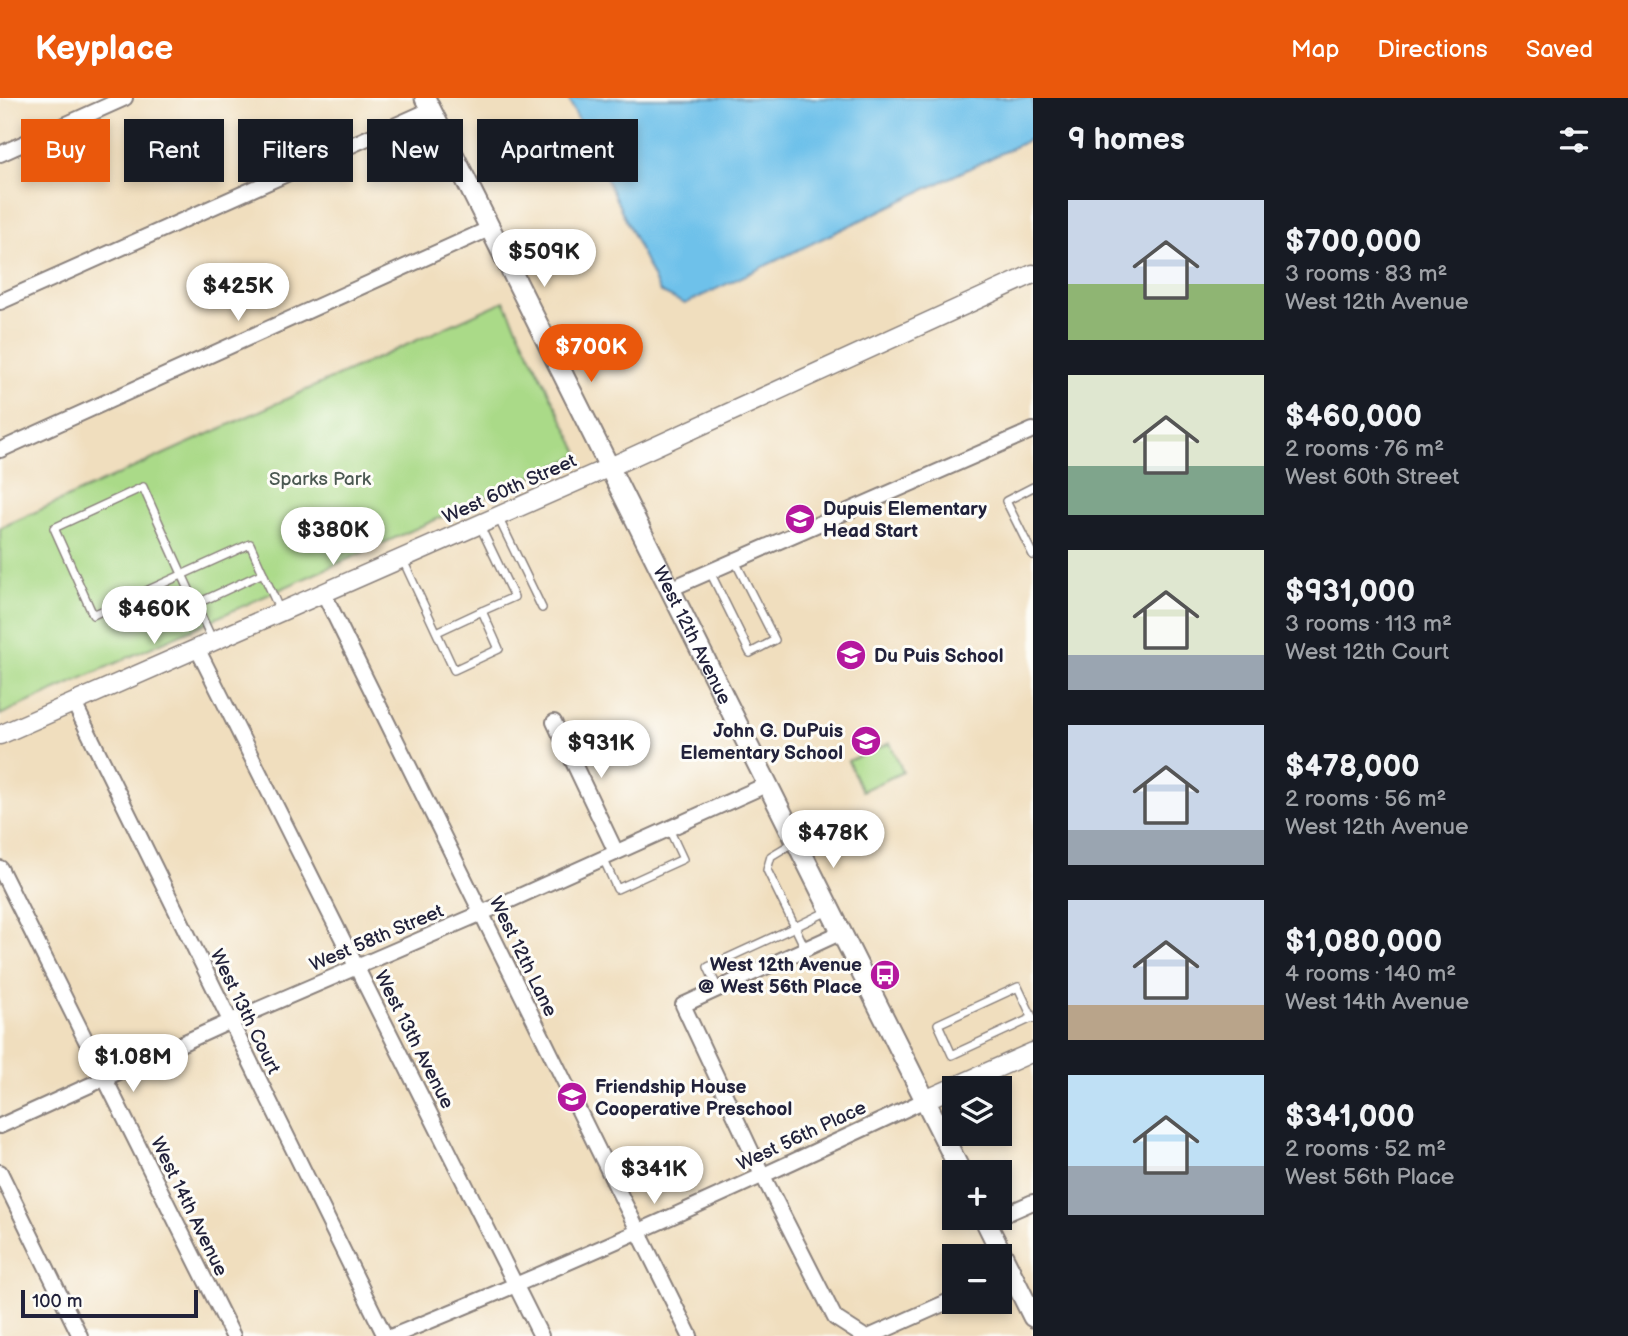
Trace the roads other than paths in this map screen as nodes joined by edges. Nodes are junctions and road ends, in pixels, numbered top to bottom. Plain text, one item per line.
1 (125, 98) edge
2 (428, 104) edge
3 (0, 154) edge
4 (491, 228) junction
5 (1033, 274) edge
6 (0, 302) edge
7 (1032, 433) edge
8 (0, 450) edge
9 (610, 467) junction
10 (1033, 487) edge
11 (498, 516) junction
12 (480, 524) junction
13 (1033, 555) edge
14 (402, 558) junction
15 (735, 561) junction
16 (709, 572) junction
17 (263, 573) junction
18 (183, 574) junction
19 (670, 589) junction
20 (323, 593) junction
21 (196, 604) junction
22 (542, 608) dead end
23 (280, 611) junction
24 (482, 611) junction
25 (437, 632) junction
26 (205, 644) junction
27 (74, 703) junction
28 (554, 722) dead end
29 (0, 736) edge
30 (768, 784) junction
31 (668, 828) junction
32 (796, 841) junction
33 (609, 855) junction
34 (0, 868) edge
35 (831, 909) junction
36 (482, 913) junction
37 (795, 927) junction
38 (842, 932) junction
39 (805, 948) junction
40 (356, 966) junction
41 (717, 987) junction
42 (1033, 1019) edge
43 (229, 1022) junction
44 (1033, 1052) edge
45 (106, 1079) junction
46 (925, 1100) junction
47 (0, 1126) edge
48 (955, 1160) edge
49 (0, 1172) edge
50 (764, 1176) junction
51 (1033, 1202) edge
52 (1012, 1210) edge
53 (637, 1233) junction
54 (517, 1286) junction
55 (1012, 1287) edge
56 (942, 1304) edge
57 (1033, 1317) edge
58 (80, 1336) edge
59 (233, 1336) edge
60 (385, 1336) edge
61 (393, 1336) edge
62 (541, 1336) edge
63 (690, 1336) edge
64 (863, 1336) edge
65 (871, 1336) edge

1 - 3 street
2 - 4 main road, West 12th Avenue
2 - 6 street
4 - 8 street
4 - 9 main road, West 12th Avenue
5 - 9 street, West 60th Street
7 - 15 street
9 - 11 street, West 60th Street
9 - 19 main road, West 12th Avenue
10 - 13 lane
11 - 12 street, West 60th Street
11 - 22 lane
12 - 14 street, West 60th Street
12 - 24 lane
14 - 20 street, West 60th Street
14 - 25 lane
15 - 16 street
15 - 16 lane
16 - 19 street
17 - 18 lane
17 - 21 lane
17 - 23 lane
18 - 18 lane
18 - 21 lane
19 - 30 main road, West 12th Avenue
20 - 23 street, West 60th Street
20 - 36 street, West 12th Lane
21 - 26 lane
23 - 26 street, West 60th Street
24 - 25 lane
24 - 25 lane
26 - 27 street, West 60th Street
26 - 40 street, West 13th Avenue
27 - 29 street, West 60th Street
27 - 43 street, West 13th Court
28 - 33 street
30 - 31 street, West 58th Street
30 - 32 main road, West 12th Avenue
31 - 33 street, West 58th Street
31 - 33 lane
32 - 35 main road, West 12th Avenue
32 - 37 lane
33 - 36 street, West 58th Street
34 - 45 street, West 14th Avenue
35 - 37 lane
35 - 38 main road, West 12th Avenue
36 - 40 street, West 58th Street
36 - 53 street, West 12th Lane
37 - 39 lane
37 - 41 lane
38 - 39 street
38 - 46 main road, West 12th Avenue
39 - 41 street
40 - 43 street, West 58th Street
40 - 54 street, West 13th Avenue
41 - 50 street
42 - 42 lane
43 - 45 street, West 58th Street
43 - 60 street, West 13th Court
44 - 46 street, West 56th Place
45 - 47 street, West 58th Street
45 - 59 street, West 14th Avenue
46 - 48 main road, West 12th Avenue
46 - 50 street, West 56th Place
49 - 58 street
50 - 53 street, West 56th Place
50 - 64 street
51 - 52 street
53 - 54 street, West 56th Place
53 - 63 street, West 12th Lane
54 - 61 street, West 56th Place
54 - 62 street, West 13th Avenue
55 - 57 main road
56 - 65 street

